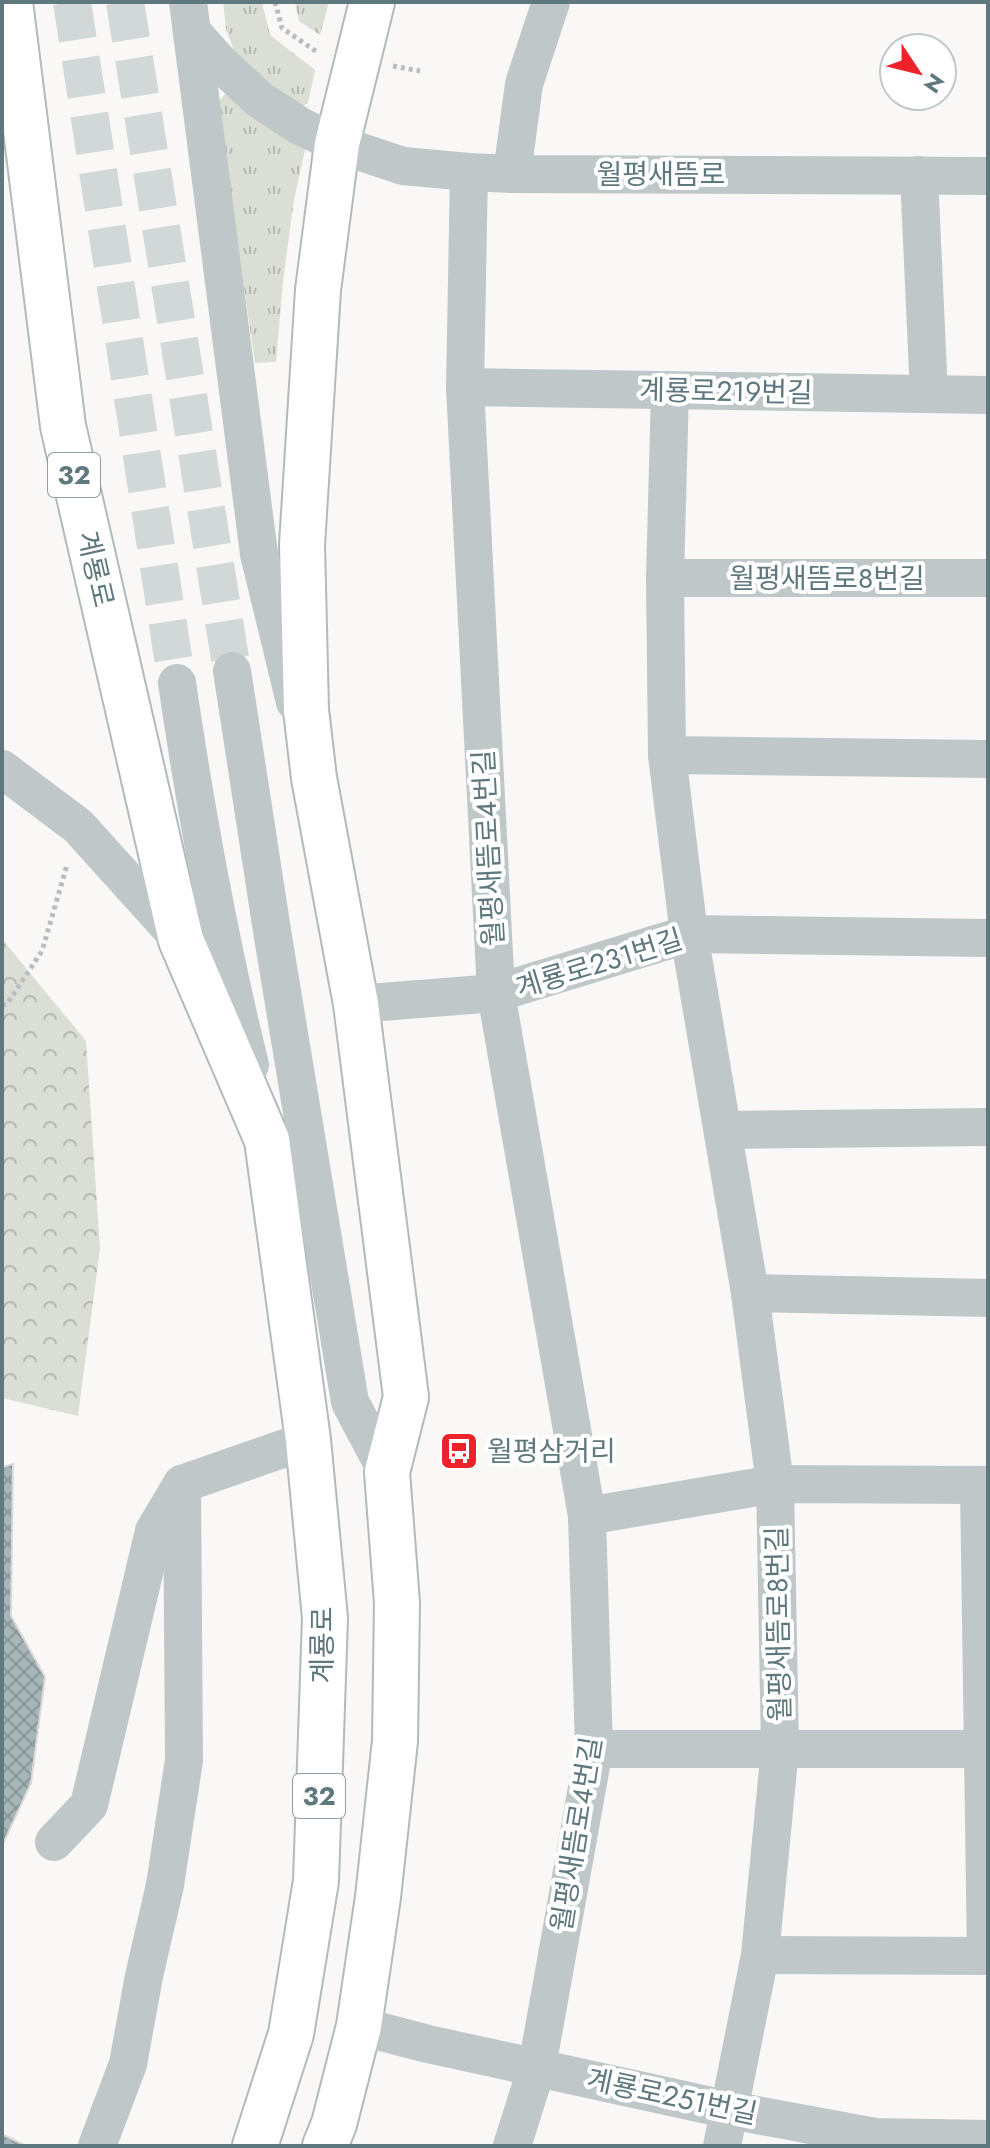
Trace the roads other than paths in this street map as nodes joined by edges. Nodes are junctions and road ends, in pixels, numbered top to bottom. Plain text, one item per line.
1 (10, 2) edge
2 (372, 2) edge
3 (551, 2) edge
4 (190, 17) edge
5 (337, 144) junction
6 (469, 172) junction
7 (512, 174) junction
8 (919, 175) junction
9 (988, 176) edge
10 (465, 387) junction
11 (670, 390) junction
12 (929, 394) junction
13 (988, 395) edge
14 (665, 578) junction
15 (988, 578) edge
16 (232, 671) tunnel mouth
17 (177, 683) tunnel mouth
18 (667, 755) junction
19 (988, 759) edge
20 (2, 769) edge
21 (314, 778) junction
22 (689, 934) junction
23 (988, 938) edge
24 (181, 940) junction
25 (496, 993) junction
26 (356, 1004) junction
27 (988, 1127) edge
28 (723, 1130) junction
29 (267, 1140) junction
30 (750, 1293) junction
31 (988, 1298) edge
32 (308, 1440) junction
33 (387, 1472) junction
34 (182, 1484) junction
35 (775, 1484) junction
36 (984, 1485) edge
37 (587, 1516) junction
38 (594, 1749) junction
39 (780, 1749) junction
40 (985, 1749) edge
41 (54, 1842) dead end
42 (760, 1955) junction
43 (987, 1956) edge
44 (359, 2026) junction
45 (537, 2067) junction
46 (730, 2110) junction
47 (988, 2139) edge
48 (97, 2146) edge
49 (255, 2146) edge
50 (325, 2146) edge
51 (512, 2146) edge
52 (722, 2146) edge

1 - 24 main road, 계룡로 / 32
2 - 5 main road
3 - 7 street
4 - 5 street, 월평새뜸로
4 - 21 street
5 - 6 street, 월평새뜸로
5 - 21 main road
6 - 7 street, 월평새뜸로
6 - 10 street, 월평새뜸로4번길
7 - 8 street, 월평새뜸로
8 - 9 street, 월평새뜸로
8 - 12 street
10 - 11 street, 계룡로219번길
10 - 25 street, 월평새뜸로4번길
11 - 12 street, 계룡로219번길
11 - 14 street, 월평새뜸로8번길
12 - 13 street, 계룡로219번길
14 - 15 street, 월평새뜸로8번길
14 - 18 street, 월평새뜸로8번길
16 - 33 street
17 - 29 street
18 - 19 street
18 - 22 street, 월평새뜸로8번길
20 - 24 street
21 - 26 main road
22 - 23 street, 계룡로231번길
22 - 25 street, 계룡로231번길
22 - 28 street, 월평새뜸로8번길
24 - 29 main road, 32
25 - 26 street, 계룡로231번길
25 - 37 street, 월평새뜸로4번길
26 - 33 main road
27 - 28 street
28 - 30 street, 월평새뜸로8번길
29 - 32 main road, 계룡로 / 32
30 - 31 street
30 - 35 street, 월평새뜸로8번길
32 - 34 street
32 - 49 main road, 계룡로 / 32
33 - 44 main road, 32
34 - 41 street
34 - 48 street
35 - 36 street
35 - 37 street
35 - 39 street, 월평새뜸로8번길
36 - 40 street
37 - 38 street, 월평새뜸로4번길
38 - 39 street
38 - 45 street, 월평새뜸로4번길
39 - 40 street
39 - 42 street, 월평새뜸로8번길
40 - 43 street
42 - 43 street
42 - 46 street, 월평새뜸로8번길
44 - 45 street, 계룡로251번길
44 - 50 main road, 32
45 - 46 street, 계룡로251번길
45 - 51 street, 월평새뜸로4번길
46 - 47 street, 계룡로251번길
46 - 52 street, 월평새뜸로8번길

